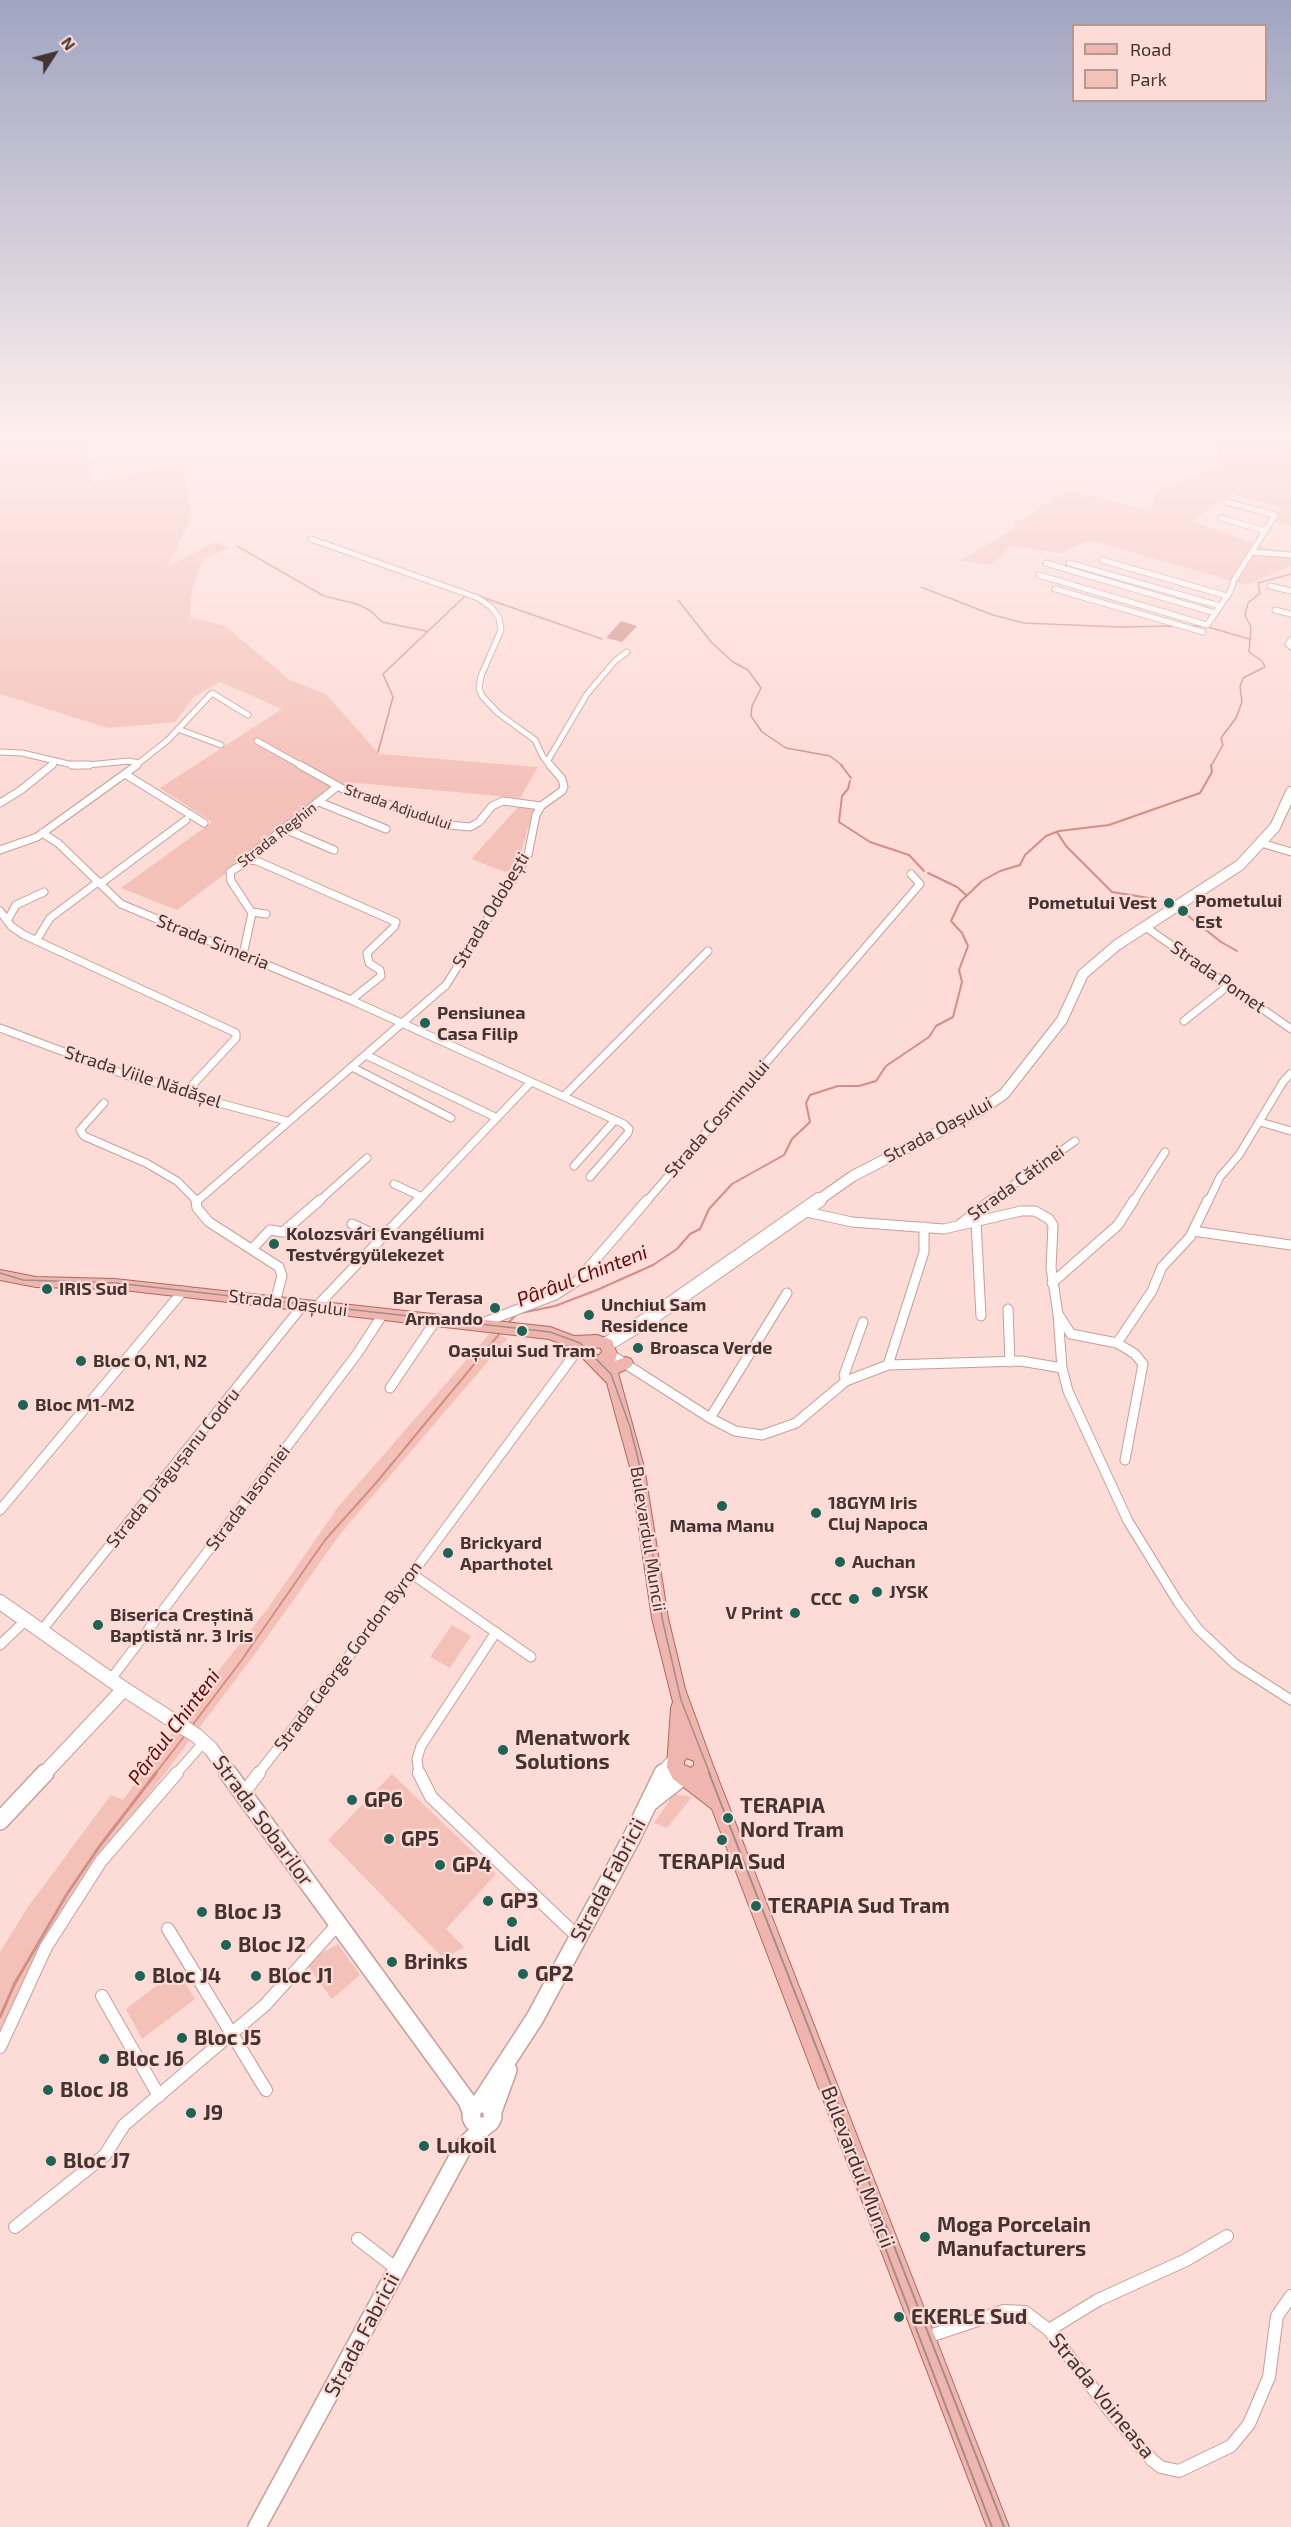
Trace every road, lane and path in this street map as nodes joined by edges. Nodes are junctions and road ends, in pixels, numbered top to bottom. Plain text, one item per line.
1 (350, 553) edge
2 (1252, 553) edge
3 (1265, 553) edge
4 (1291, 555) edge
5 (1102, 560) dead end
6 (1046, 563) dead end
7 (1069, 563) dead end
8 (1038, 575) dead end
9 (1270, 586) dead end
10 (1055, 589) dead end
11 (1291, 591) edge
12 (1227, 596) junction
13 (1220, 606) junction
14 (1275, 610) dead end
15 (1215, 613) junction
16 (1291, 614) edge
17 (1203, 632) dead end
18 (1291, 640) edge
19 (1291, 646) edge
20 (627, 652) dead end
21 (248, 715) dead end
22 (178, 729) junction
23 (257, 741) dead end
24 (220, 745) dead end
25 (0, 752) edge
26 (55, 762) junction
27 (547, 762) junction
28 (139, 763) junction
29 (125, 774) junction
30 (338, 786) junction
31 (1291, 792) edge
32 (319, 802) junction
33 (0, 803) edge
34 (541, 806) junction
35 (186, 820) dead end
36 (204, 823) dead end
37 (285, 829) junction
38 (386, 829) dead end
39 (42, 833) junction
40 (1261, 843) junction
41 (0, 850) edge
42 (334, 850) dead end
43 (1291, 852) edge
44 (249, 860) junction
45 (911, 874) dead end
46 (99, 883) junction
47 (44, 892) dead end
48 (0, 911) edge
49 (252, 912) junction
50 (266, 914) dead end
51 (8, 921) junction
52 (1144, 926) junction
53 (36, 941) junction
54 (708, 951) dead end
55 (243, 955) junction
56 (1229, 985) junction
57 (351, 1000) junction
58 (1184, 1021) dead end
59 (402, 1024) junction
60 (0, 1028) edge
61 (1291, 1029) edge
62 (366, 1055) junction
63 (352, 1067) junction
64 (1291, 1073) edge
65 (531, 1082) junction
66 (185, 1093) junction
67 (564, 1096) junction
68 (104, 1103) dead end
69 (451, 1118) dead end
70 (497, 1118) junction
71 (615, 1120) junction
72 (287, 1121) junction
73 (1260, 1122) junction
74 (1291, 1131) edge
75 (1075, 1141) dead end
76 (1165, 1152) dead end
77 (367, 1158) dead end
78 (574, 1166) dead end
79 (590, 1177) dead end
80 (394, 1184) dead end
81 (422, 1197) junction
82 (196, 1200) junction
83 (802, 1211) junction
84 (976, 1222) junction
85 (352, 1224) dead end
86 (958, 1226) junction
87 (924, 1227) junction
88 (1194, 1231) junction
89 (382, 1238) junction
90 (1291, 1245) edge
91 (252, 1249) junction
92 (0, 1275) edge
93 (1052, 1283) junction
94 (183, 1291) junction
95 (787, 1293) dead end
96 (275, 1302) junction
97 (303, 1305) junction
98 (317, 1306) junction
99 (1008, 1309) dead end
100 (383, 1314) junction
101 (1058, 1314) junction
102 (981, 1316) dead end
103 (436, 1320) junction
104 (863, 1322) dead end
105 (483, 1325) junction
106 (1117, 1342) junction
107 (600, 1356) junction
108 (1010, 1362) junction
109 (626, 1363) joint
110 (888, 1365) junction
111 (1062, 1368) junction
112 (846, 1381) junction
113 (390, 1389) dead end
114 (710, 1418) junction
115 (1125, 1460) dead end
116 (0, 1509) edge
117 (412, 1574) junction
118 (0, 1602) edge
119 (26, 1620) junction
120 (42, 1630) junction
121 (496, 1632) junction
122 (0, 1645) edge
123 (531, 1657) dead end
124 (118, 1684) junction
125 (679, 1700) junction
126 (1291, 1700) edge
127 (201, 1739) junction
128 (676, 1757) junction
129 (701, 1758) junction
130 (685, 1777) junction
131 (243, 1794) junction
132 (649, 1803) junction
133 (720, 1806) junction
134 (0, 1821) edge
135 (338, 1924) junction
136 (168, 1929) dead end
137 (578, 1937) junction
138 (102, 1996) dead end
139 (232, 2034) junction
140 (0, 2047) edge
141 (266, 2090) dead end
142 (159, 2096) junction
143 (477, 2112) junction
144 (15, 2227) dead end
145 (1227, 2236) dead end
146 (358, 2239) dead end
147 (398, 2269) junction
148 (1289, 2298) edge
149 (1049, 2330) junction
150 (924, 2338) junction
151 (257, 2527) edge
152 (998, 2527) edge

1 - 27 street
2 - 12 street
3 - 4 street
5 - 12 street
6 - 15 street
7 - 13 street
8 - 15 street
9 - 11 street
10 - 17 street
12 - 13 street
13 - 15 street
14 - 16 street
18 - 19 street
20 - 27 street
21 - 22 street
22 - 24 street
22 - 28 street
23 - 30 street, Strada Adjudului
25 - 26 street
26 - 28 street
26 - 33 street
27 - 34 street
28 - 29 street
29 - 36 street
29 - 39 street
30 - 32 street, Strada Reghin
30 - 34 street, Strada Adjudului
31 - 40 main road, Strada Oașului
32 - 37 street, Strada Reghin
32 - 38 street
34 - 59 street, Strada Odobești
35 - 46 street
37 - 42 street
37 - 44 street, Strada Reghin
39 - 41 street
39 - 46 street, Strada Simeria
40 - 43 street
40 - 52 main road, Strada Oașului
44 - 49 street, Strada Reghin
44 - 57 street
45 - 105 street, Strada Cosminului
46 - 53 street
46 - 55 street, Strada Simeria
47 - 51 street
48 - 51 street
49 - 50 street
49 - 55 street
51 - 53 street
52 - 56 street, Strada Pomet
52 - 83 main road, Strada Oașului
53 - 66 street
54 - 67 street
55 - 57 street, Strada Simeria
56 - 58 street
56 - 61 street, Strada Pomet
57 - 59 street, Strada Simeria
59 - 62 street, Strada Odobești
59 - 65 street, Strada Simeria
60 - 66 street, Strada Viile Nădășel
62 - 63 street, Strada Odobești
62 - 70 street
63 - 69 street
63 - 72 street, Strada Odobești
64 - 73 street
65 - 67 street, Strada Simeria
65 - 70 street
66 - 72 street, Strada Viile Nădășel
67 - 71 street, Strada Simeria
68 - 82 street
70 - 81 street
71 - 78 street
71 - 79 street
72 - 82 street, Strada Odobești
73 - 74 street
73 - 88 street
75 - 86 street, Strada Cătinei
76 - 93 street
77 - 91 street
80 - 81 street
81 - 89 street
82 - 91 street
83 - 87 street
83 - 107 main road, Strada Oașului
84 - 86 street
84 - 93 street
84 - 102 street
85 - 89 street
86 - 87 street
87 - 110 street
88 - 90 street
88 - 106 street
89 - 98 street
91 - 96 street
92 - 94 main road, Strada Oașului
93 - 101 street
94 - 96 main road, Strada Oașului
94 - 116 street
95 - 114 street
96 - 97 main road, Strada Oașului
97 - 98 main road, Strada Oașului
97 - 120 street, Strada Drăgușanu Codru
98 - 100 main road, Strada Oașului
99 - 108 street
100 - 103 main road, Strada Oașului
100 - 124 street, Strada Iasomiei
101 - 106 street
101 - 111 street
103 - 105 main road, Strada Oașului
103 - 113 street
104 - 112 street
105 - 107 main road, Strada Oașului
106 - 115 street
107 - 109 main road
107 - 117 street, Strada George Gordon Byron
107 - 125 main road, Bulevardul Muncii
108 - 110 street
108 - 111 street
109 - 114 street
110 - 112 street
111 - 126 street
112 - 114 street
117 - 121 street
117 - 131 street, Strada George Gordon Byron
118 - 119 main road, Strada Sobarilor
119 - 120 main road, Strada Sobarilor
119 - 122 street
120 - 124 main road, Strada Sobarilor
121 - 123 street
121 - 137 street
124 - 127 main road, Strada Sobarilor
124 - 134 main road
125 - 128 main road, Bulevardul Muncii
125 - 129 main road, Bulevardul Muncii
127 - 131 main road, Strada Sobarilor
127 - 140 street
128 - 129 main road
128 - 130 main road
128 - 132 main road, Strada Fabricii
129 - 130 main road
129 - 133 main road, Bulevardul Muncii
130 - 132 main road, Strada Fabricii
130 - 133 main road, Bulevardul Muncii
131 - 135 main road, Strada Sobarilor
132 - 137 main road, Strada Fabricii
133 - 150 main road, Bulevardul Muncii
135 - 139 street
135 - 143 main road, Strada Sobarilor
136 - 139 street
137 - 143 main road, Strada Fabricii
138 - 142 street
139 - 141 street
139 - 142 street
142 - 144 street
143 - 147 main road, Strada Fabricii
145 - 149 street
146 - 147 street
147 - 151 main road, Strada Fabricii
148 - 149 street, Strada Voineasa
149 - 150 street, Strada Voineasa
150 - 152 main road, Bulevardul Muncii

